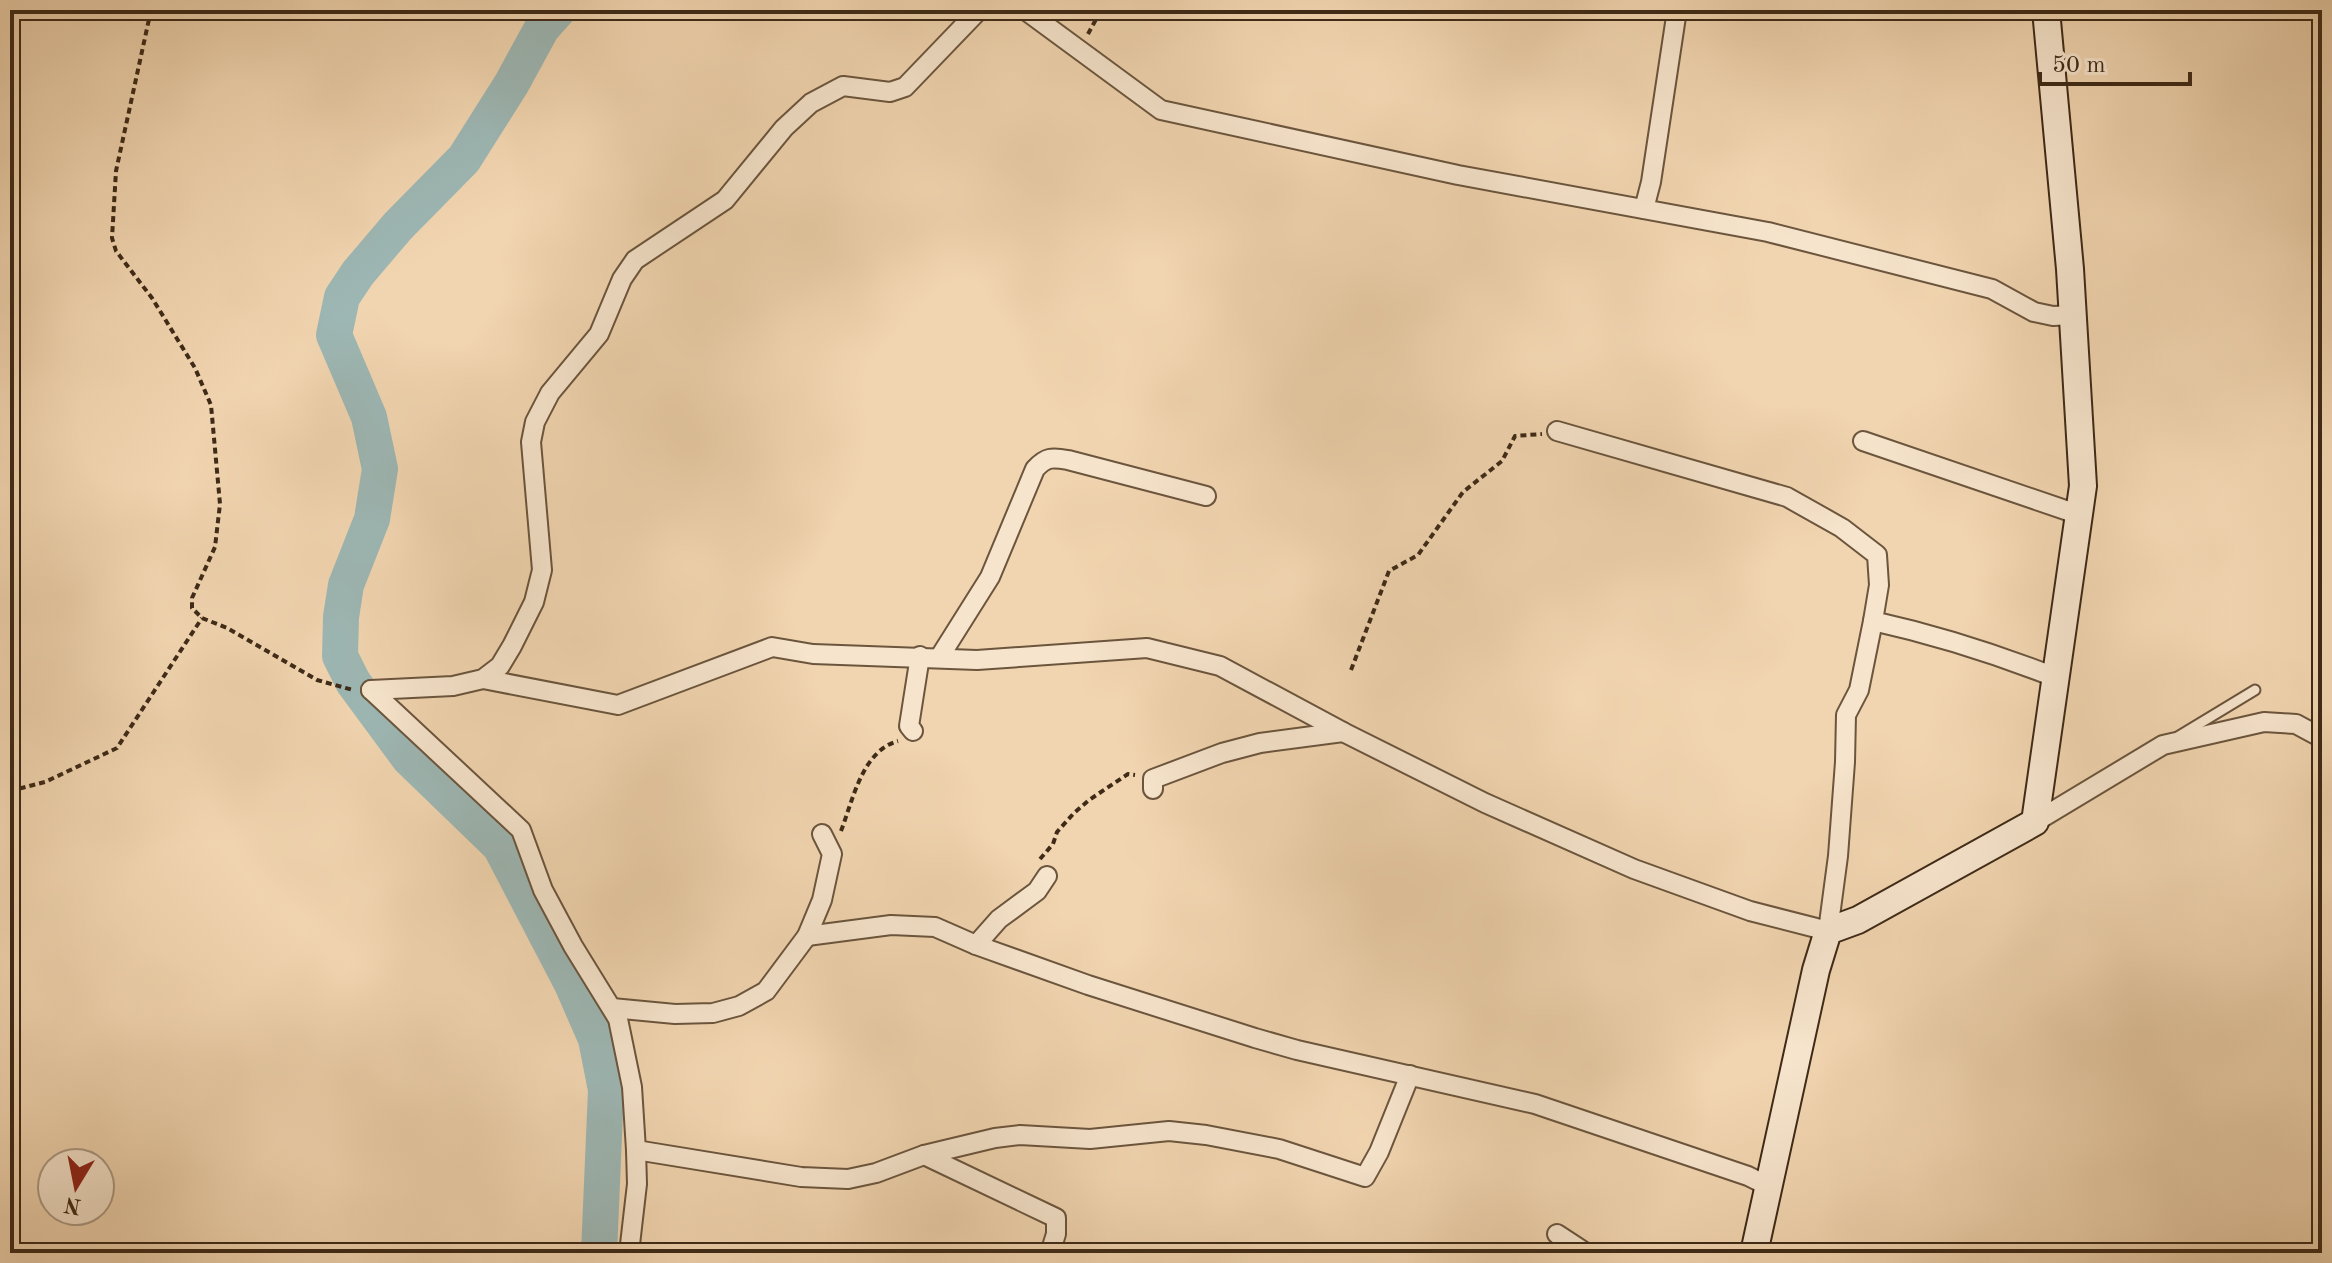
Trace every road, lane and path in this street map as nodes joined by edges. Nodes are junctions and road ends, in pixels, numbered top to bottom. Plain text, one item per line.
1 (151, 10) edge
2 (979, 10) edge
3 (1025, 10) edge
4 (1101, 10) edge
5 (1677, 10) edge
6 (2046, 10) edge
7 (1079, 50) junction
8 (1644, 209) junction
9 (2073, 315) junction
10 (1557, 431) joint
11 (1863, 441) dead end
12 (1206, 496) dead end
13 (2080, 515) junction
14 (202, 618) junction
15 (1873, 621) junction
16 (920, 656) junction
17 (939, 658) junction
18 (1351, 670) dead end
19 (2057, 678) junction
20 (483, 679) junction
21 (353, 690) dead end
22 (2255, 690) dead end
23 (911, 729) joint
24 (1343, 732) junction
25 (2322, 738) edge
26 (2163, 745) junction
27 (1153, 784) joint
28 (10, 791) edge
29 (2035, 822) junction
30 (822, 834) dead end
31 (832, 854) junction
32 (1042, 871) joint
33 (1828, 931) junction
34 (807, 936) junction
35 (976, 945) junction
36 (612, 1008) junction
37 (1410, 1075) junction
38 (636, 1150) junction
39 (924, 1155) junction
40 (1770, 1187) junction
41 (1557, 1234) dead end
42 (629, 1253) edge
43 (1050, 1253) edge
44 (1586, 1253) edge
45 (1754, 1253) edge

1 - 14 path
2 - 20 street
3 - 7 street
4 - 7 path
5 - 8 street
6 - 9 street
7 - 8 street
8 - 9 street
9 - 13 street
10 - 15 street
10 - 18 path
11 - 13 street
12 - 17 street
13 - 19 street
14 - 21 path
14 - 28 path
15 - 19 street
15 - 33 street
16 - 17 street
16 - 20 street
16 - 23 street
17 - 24 street
19 - 29 street
20 - 36 street
22 - 26 lane
23 - 31 path
24 - 27 street
24 - 33 street
25 - 26 street
26 - 29 street
27 - 32 path
29 - 33 street
30 - 31 street
31 - 34 street
32 - 35 street
33 - 40 street
34 - 35 street
34 - 36 street
35 - 37 street
36 - 38 street
37 - 39 street
37 - 40 street
38 - 39 street
38 - 42 street
39 - 43 street
40 - 45 street
41 - 44 street

